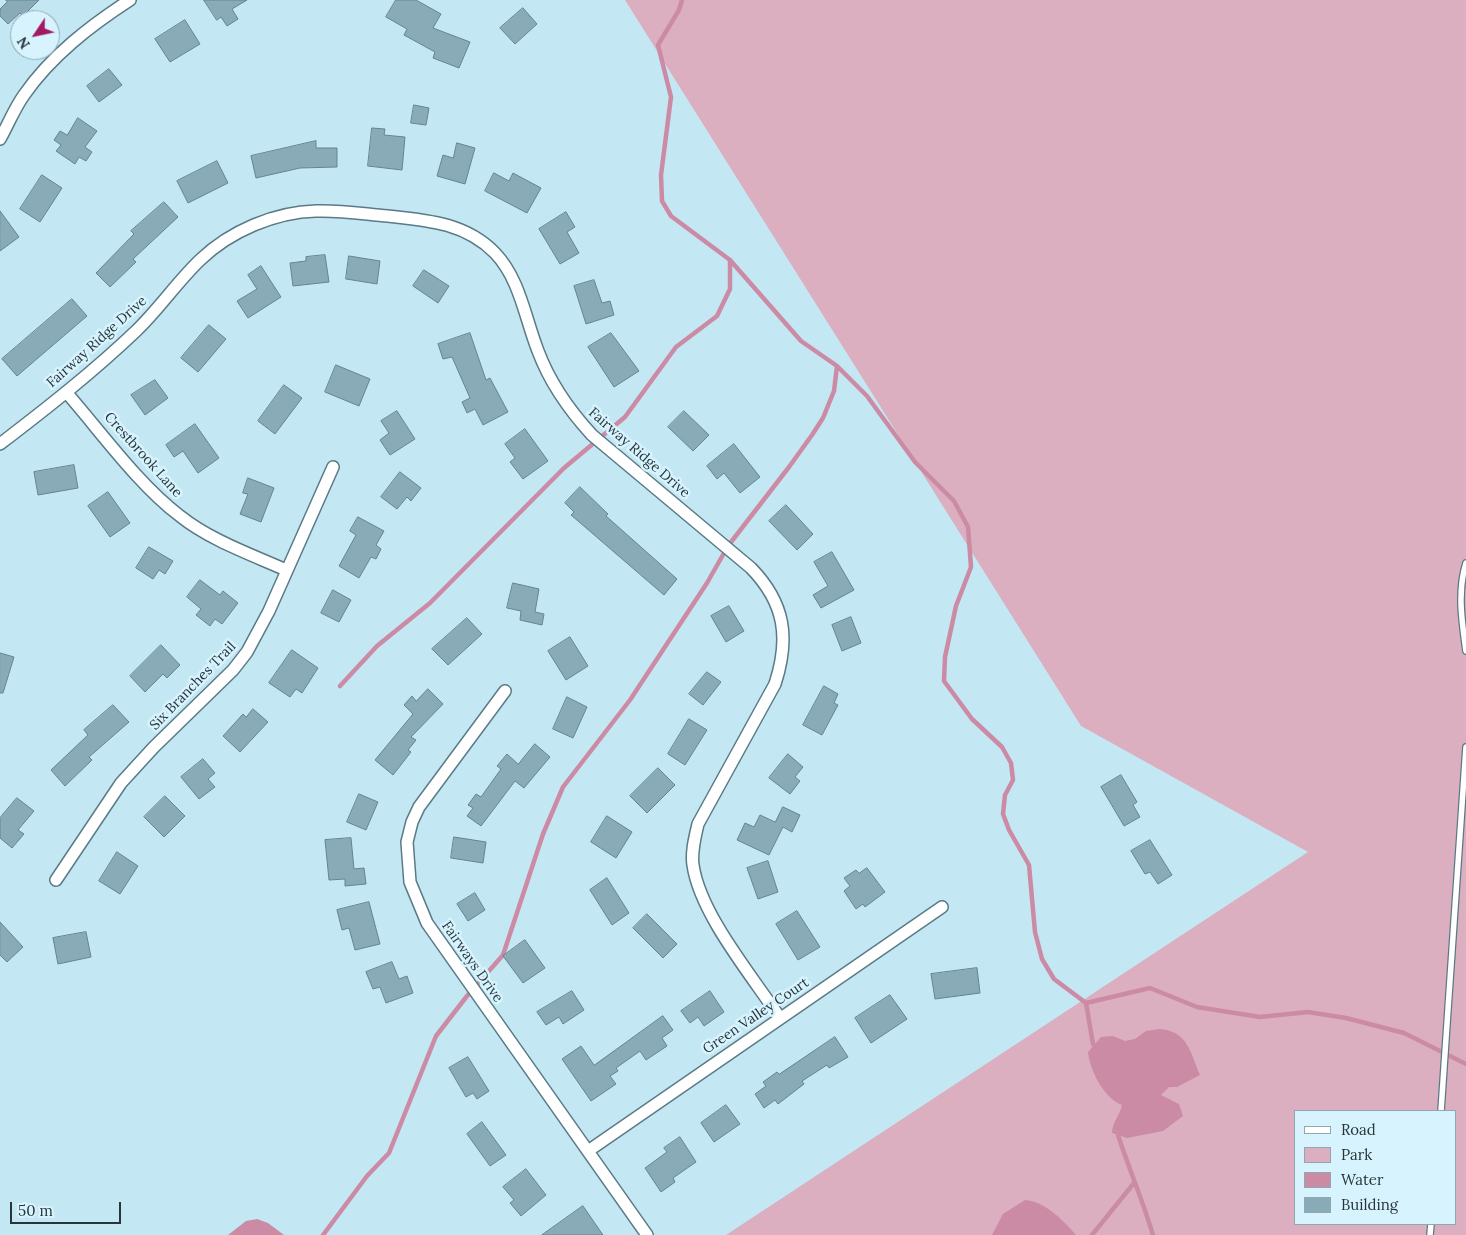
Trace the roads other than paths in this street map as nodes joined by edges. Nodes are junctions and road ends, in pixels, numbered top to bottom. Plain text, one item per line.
1 (130, 0) edge
2 (0, 140) edge
3 (66, 392) junction
4 (0, 444) edge
5 (333, 467) dead end
6 (1466, 563) edge
7 (286, 570) junction
8 (1466, 651) edge
9 (505, 691) dead end
10 (1466, 747) edge
11 (56, 880) dead end
12 (942, 907) dead end
13 (780, 1018) junction
14 (1441, 1110) edge
15 (588, 1151) junction
16 (646, 1235) edge

1 - 2 street
3 - 4 street, Fairway Ridge Drive
3 - 7 street, Crestbrook Lane
3 - 13 street, Fairway Ridge Drive
5 - 7 street, Six Branches Trail
6 - 8 lane
7 - 11 street, Six Branches Trail
9 - 15 street, Fairways Drive
10 - 14 lane
12 - 13 street, Green Valley Court
13 - 15 street, Green Valley Court
15 - 16 street, Fairways Drive

